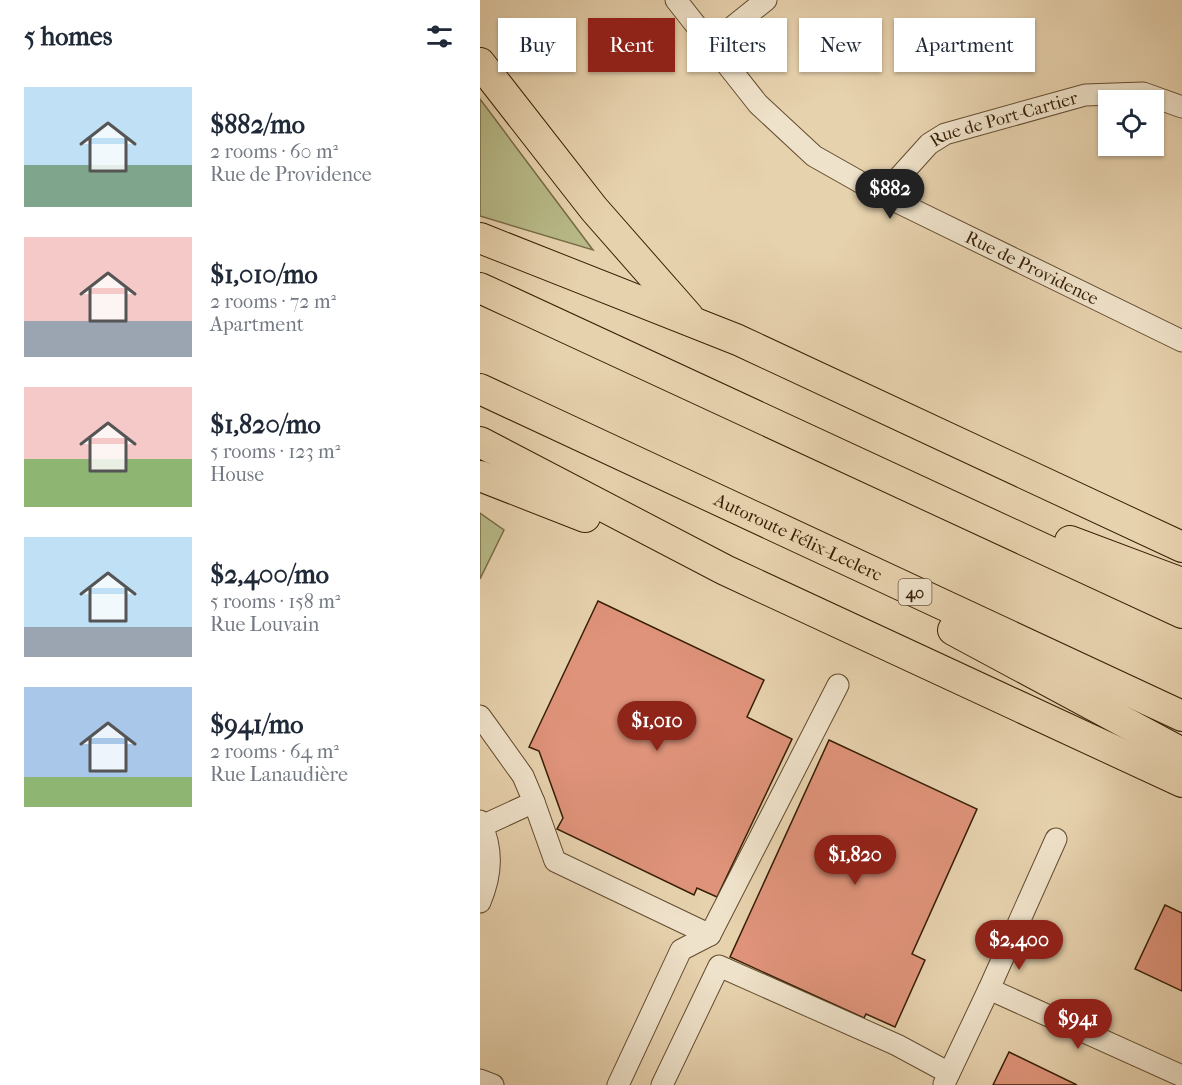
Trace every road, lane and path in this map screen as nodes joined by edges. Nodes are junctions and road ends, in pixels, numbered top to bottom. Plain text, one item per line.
1 (676, 0) edge
2 (766, 0) edge
3 (690, 18) edge
4 (744, 18) edge
5 (480, 63) edge
6 (732, 72) edge
7 (1182, 107) edge
8 (883, 195) junction
9 (480, 238) edge
10 (480, 288) edge
11 (692, 320) junction
12 (1182, 340) edge
13 (480, 389) edge
14 (480, 442) edge
15 (865, 465) junction
16 (648, 467) junction
17 (480, 476) edge
18 (1182, 547) edge
19 (725, 570) junction
20 (1182, 583) edge
21 (1182, 613) edge
22 (838, 686) dead end
23 (480, 716) edge
24 (1182, 716) edge
25 (1182, 753) edge
26 (1182, 782) edge
27 (534, 802) junction
28 (481, 823) edge
29 (1056, 839) dead end
30 (480, 902) edge
31 (710, 935) junction
32 (989, 990) junction
33 (1182, 1076) edge
34 (946, 1079) edge
35 (480, 1080) edge
36 (493, 1085) edge
37 (618, 1085) edge
38 (662, 1085) edge

1 - 3 street, Rue de Providence
2 - 4 street
5 - 11 highway
6 - 8 street, Rue de Providence
7 - 8 street, Rue de Port-Cartier
8 - 12 street, Rue de Providence
9 - 11 highway
10 - 15 highway
11 - 18 highway
13 - 16 highway, Autoroute Félix-Leclerc / 40
14 - 19 highway
15 - 20 highway
15 - 21 highway
16 - 24 highway, Autoroute Félix-Leclerc / 40
16 - 25 highway
17 - 19 highway
19 - 26 highway
22 - 31 street
23 - 27 street
27 - 28 street
27 - 31 street
28 - 30 street
29 - 32 street
31 - 37 street
32 - 33 street
32 - 34 street
34 - 38 street
35 - 36 street

